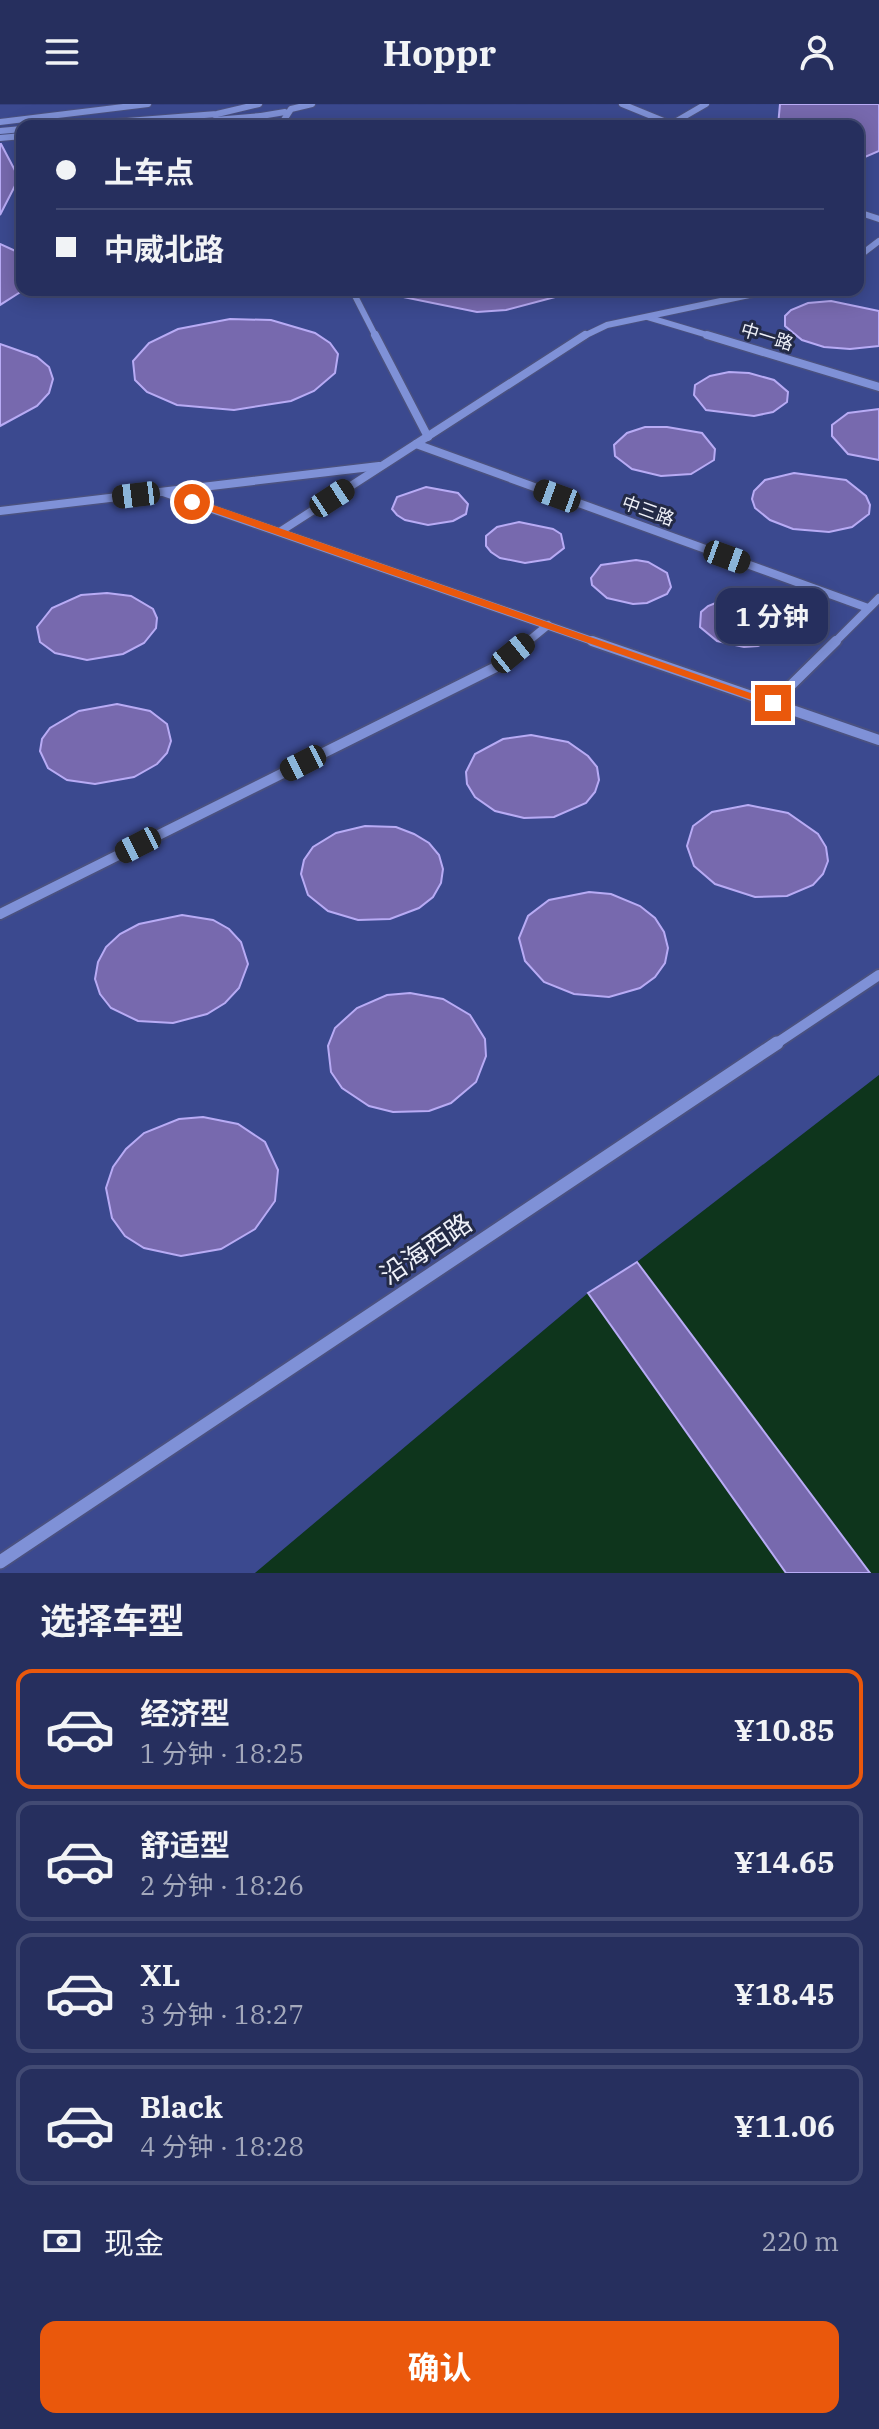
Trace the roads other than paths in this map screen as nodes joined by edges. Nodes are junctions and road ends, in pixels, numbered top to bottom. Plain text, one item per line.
1 (148, 104) edge
2 (259, 104) edge
3 (312, 104) edge
4 (622, 104) edge
5 (706, 104) edge
6 (285, 112) junction
7 (261, 116) junction
8 (16, 120) edge
9 (140, 120) edge
10 (214, 120) edge
11 (263, 120) edge
12 (282, 120) edge
13 (659, 120) edge
14 (679, 120) edge
15 (355, 296) edge
16 (745, 296) edge
17 (646, 317) junction
18 (879, 387) edge
19 (428, 437) junction
20 (416, 444) junction
21 (383, 465) junction
22 (163, 492) junction
23 (0, 511) edge
24 (281, 531) junction
25 (879, 598) edge
26 (868, 608) junction
27 (548, 625) junction
28 (773, 703) junction
29 (879, 740) edge
30 (0, 914) edge
31 (879, 975) edge
32 (0, 1562) edge

1 - 8 lane
2 - 9 lane
3 - 6 lane
4 - 13 lane
5 - 14 lane
6 - 7 lane
6 - 12 lane
7 - 10 lane
7 - 11 lane
15 - 19 lane
16 - 17 lane
17 - 18 lane, 中一路
17 - 19 lane
19 - 20 lane
20 - 21 lane
20 - 26 lane, 中三路
21 - 22 lane
21 - 24 lane
22 - 23 lane
22 - 24 lane
24 - 27 lane
25 - 26 lane
26 - 28 lane
27 - 28 lane
27 - 30 lane
28 - 29 lane
31 - 32 lane, 沿海西路

